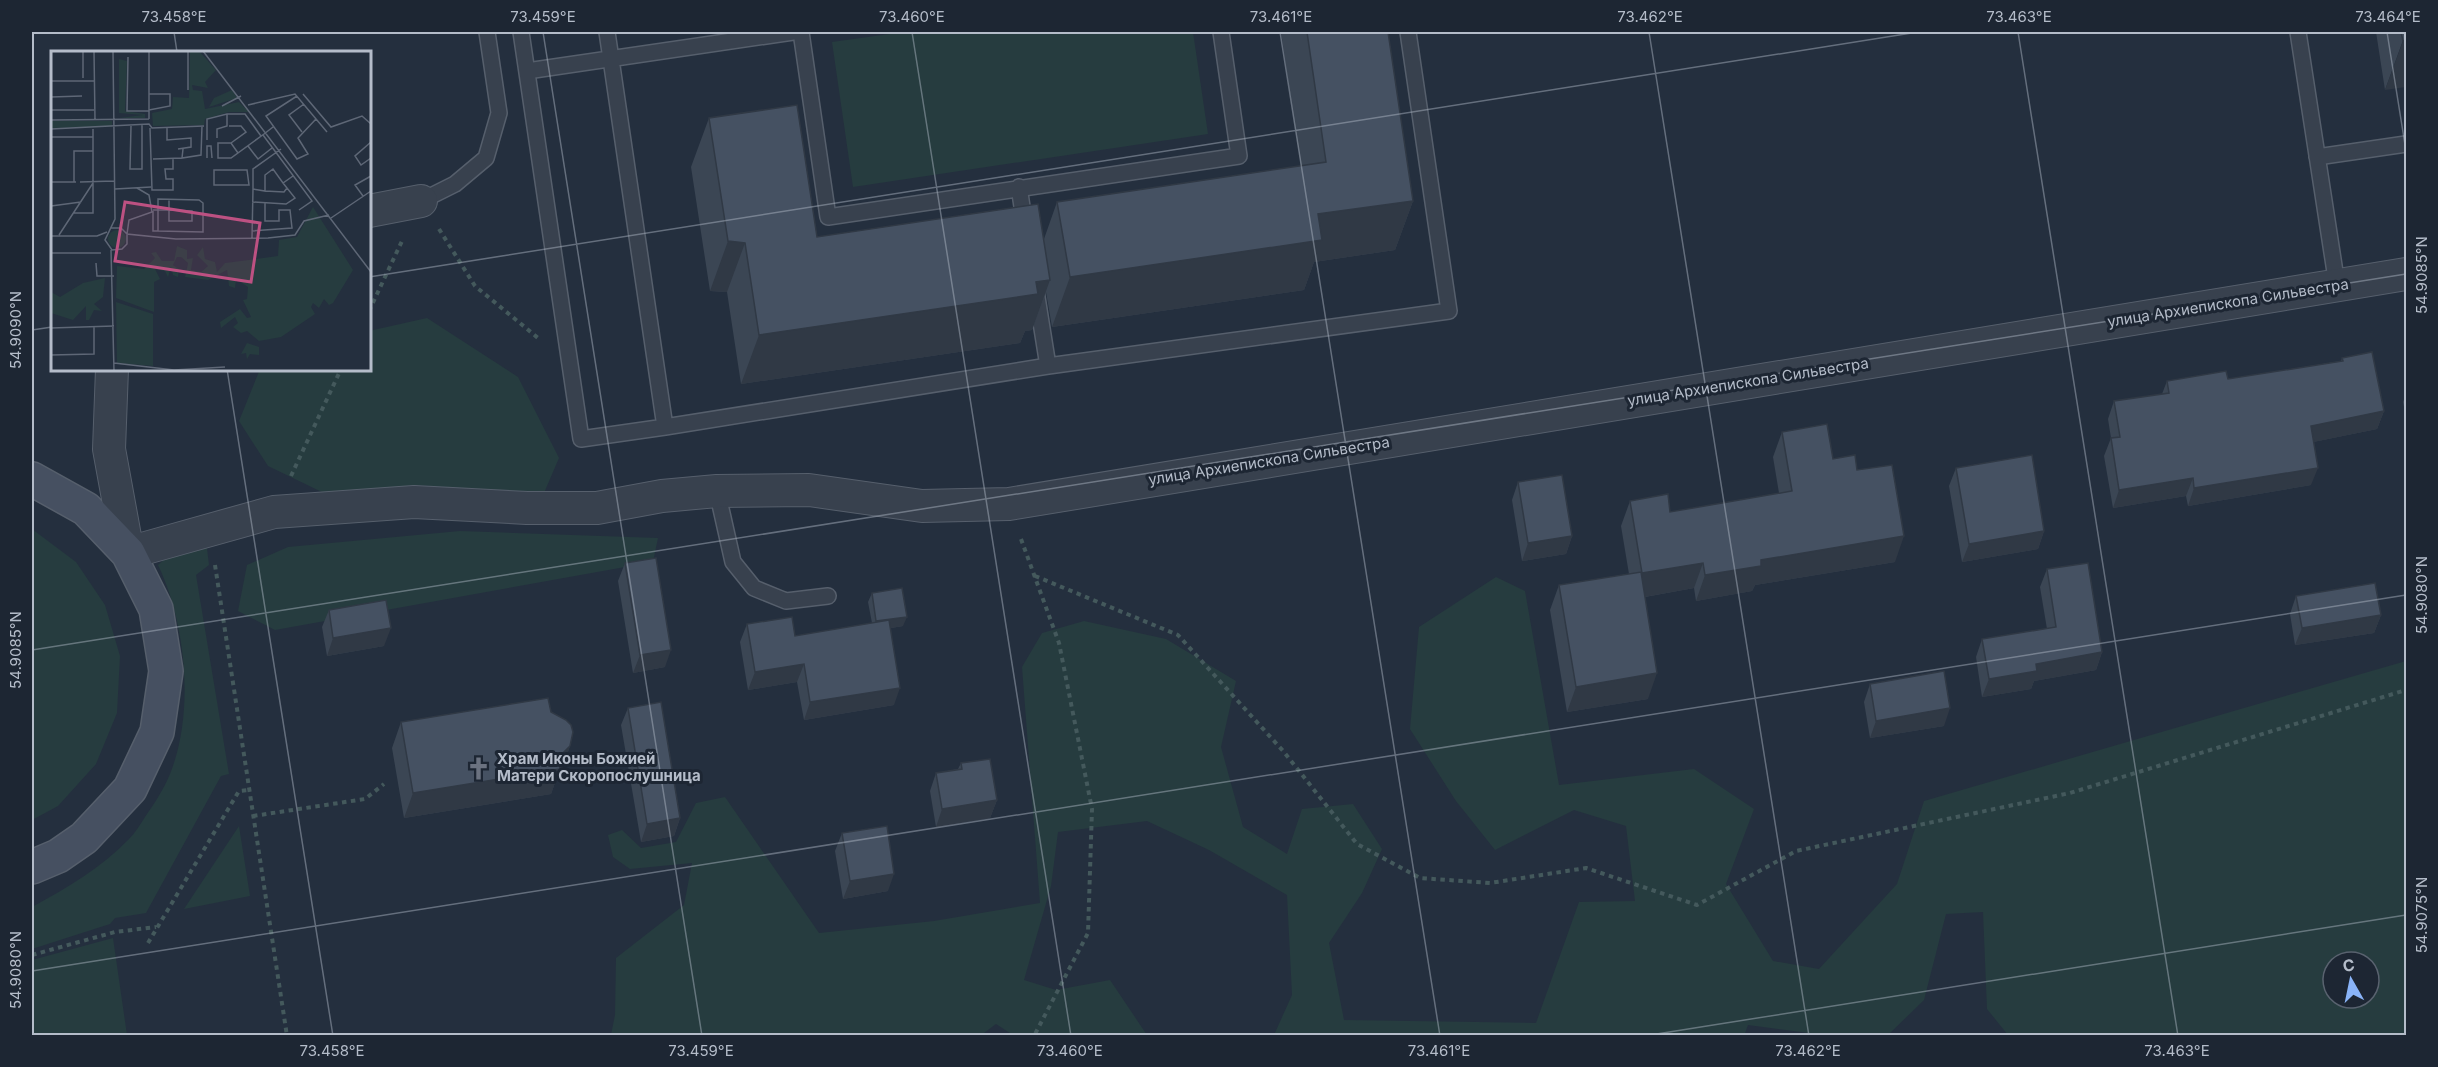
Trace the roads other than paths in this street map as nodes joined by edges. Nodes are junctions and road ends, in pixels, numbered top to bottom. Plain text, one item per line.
1 (487, 32) edge
2 (521, 32) edge
3 (607, 32) edge
4 (793, 32) edge
5 (801, 32) edge
6 (1221, 32) edge
7 (1408, 32) edge
8 (2298, 32) edge
9 (611, 59) junction
10 (527, 71) junction
11 (2406, 144) edge
12 (2317, 157) junction
13 (1019, 187) junction
14 (421, 201) joint
15 (370, 211) edge
16 (1028, 243) edge
17 (2406, 274) edge
18 (1034, 277) edge
19 (2337, 285) junction
20 (1048, 366) junction
21 (112, 370) edge
22 (665, 427) junction
23 (32, 478) edge
24 (717, 491) junction
25 (128, 553) junction
26 (828, 596) dead end
27 (32, 867) edge

1 - 14 lane
2 - 10 lane
3 - 9 lane
4 - 9 lane
5 - 13 lane
6 - 13 lane
7 - 20 lane
8 - 12 lane
9 - 10 lane
9 - 22 lane
10 - 22 lane
11 - 12 lane
12 - 19 lane
13 - 16 lane
14 - 15 street
17 - 19 street, улица Архиепископа Сильвестра
18 - 20 lane
19 - 24 street, улица Архиепископа Сильвестра
20 - 22 lane
21 - 25 street
23 - 25 main road
24 - 25 street, улица Архиепископа Сильвестра
24 - 26 lane
25 - 27 main road

